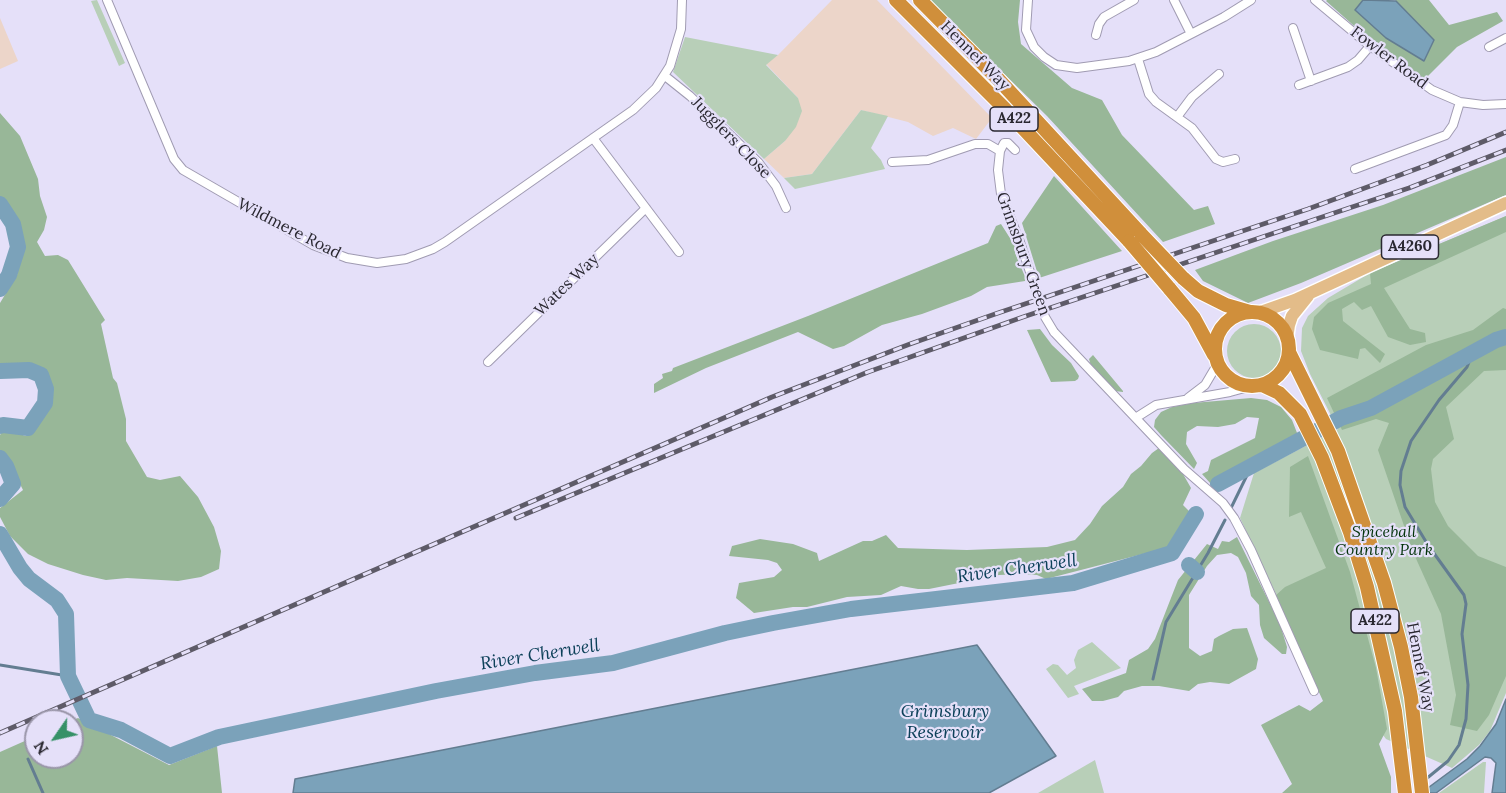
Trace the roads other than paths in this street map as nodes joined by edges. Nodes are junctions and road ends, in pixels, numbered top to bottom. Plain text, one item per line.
1 (107, 0) edge
2 (682, 0) edge
3 (896, 0) edge
4 (920, 0) edge
5 (1028, 0) edge
6 (1134, 0) edge
7 (1174, 0) edge
8 (1251, 0) edge
9 (1315, 0) edge
10 (1293, 28) dead end
11 (1191, 34) junction
12 (1096, 35) dead end
13 (1506, 38) edge
14 (1370, 46) junction
15 (1489, 47) dead end
16 (1138, 59) junction
17 (1219, 74) dead end
18 (665, 76) junction
19 (1311, 81) junction
20 (1299, 85) dead end
21 (1460, 102) junction
22 (1506, 104) edge
23 (1177, 117) junction
24 (593, 138) junction
25 (1015, 150) dead end
26 (1000, 151) junction
27 (1235, 159) dead end
28 (892, 162) dead end
29 (1355, 169) dead end
30 (1506, 204) edge
31 (646, 208) junction
32 (786, 208) dead end
33 (679, 252) dead end
34 (1314, 291) junction
35 (1254, 313) junction
36 (1288, 346) junction
37 (1216, 360) junction
38 (488, 362) dead end
39 (1257, 386) junction
40 (1187, 399) junction
41 (1137, 417) junction
42 (1314, 690) dead end
43 (1405, 792) edge
44 (1422, 793) edge

1 - 24 street, Wildmere Road
2 - 18 street, Wildmere Road
3 - 37 highway, Hennef Way / A422, bridge
4 - 35 highway, Hennef Way / A422, bridge
5 - 16 street
6 - 12 street
7 - 11 street
8 - 11 street
9 - 14 street, Fowler Road
10 - 19 street
11 - 16 street
13 - 15 street
14 - 19 street
14 - 21 street, Fowler Road
16 - 23 street
17 - 23 street
18 - 24 street, Wildmere Road
18 - 32 street, Jugglers Close
19 - 20 street
21 - 22 street, Fowler Road
21 - 29 street
23 - 27 street
24 - 31 street
25 - 26 street
26 - 28 street
26 - 41 street, Grimsbury Green, bridge
30 - 34 main road, A4260
31 - 33 street
31 - 38 street, Wates Way
34 - 35 main road, A4260
34 - 36 main road, A4260
35 - 36 highway
35 - 37 highway
36 - 39 highway
36 - 44 highway, Hennef Way / A422
37 - 39 highway
37 - 40 street
39 - 40 street
39 - 43 highway, Hennef Way / A422
40 - 41 street
41 - 42 street, Grimsbury Green

